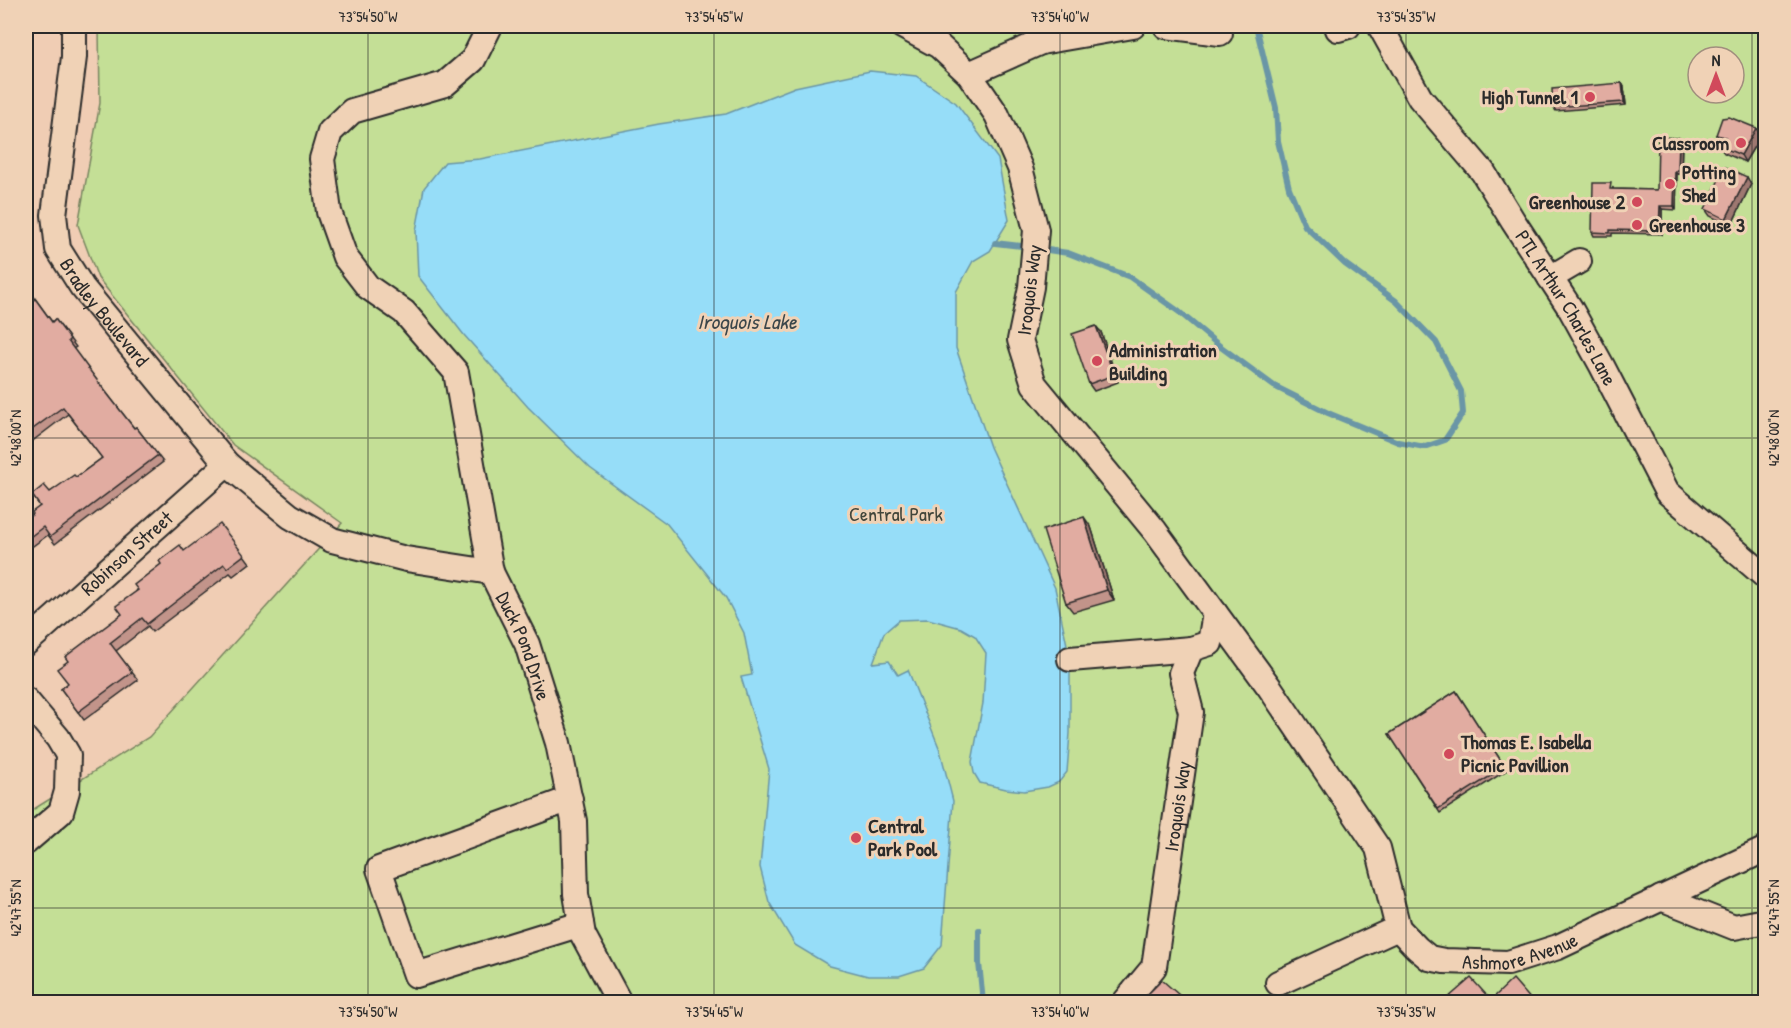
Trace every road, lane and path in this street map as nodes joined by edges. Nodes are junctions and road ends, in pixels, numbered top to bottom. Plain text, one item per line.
1 (74, 26) edge
2 (490, 26) edge
3 (902, 26) edge
4 (1133, 26) edge
5 (1166, 26) edge
6 (1337, 26) edge
7 (1348, 26) edge
8 (1380, 26) edge
9 (1220, 33) dead end
10 (1038, 34) edge
11 (969, 74) junction
12 (1579, 261) dead end
13 (1550, 278) junction
14 (227, 464) junction
15 (491, 572) junction
16 (1766, 577) edge
17 (1215, 613) junction
18 (26, 643) edge
19 (1191, 649) junction
20 (1070, 659) dead end
21 (26, 700) edge
22 (570, 799) junction
23 (26, 842) edge
24 (1766, 849) edge
25 (1661, 898) junction
26 (1766, 921) edge
27 (581, 924) junction
28 (1398, 928) junction
29 (1278, 983) dead end
30 (619, 1002) edge
31 (1125, 1002) edge

1 - 14 street, Bradley Boulevard
2 - 15 street
3 - 11 street, Iroquois Way
4 - 10 street
5 - 9 street
6 - 7 street
8 - 13 street, PTL Arthur Charles Lane
10 - 11 street
11 - 17 street, Iroquois Way
12 - 13 street
13 - 16 street, PTL Arthur Charles Lane
14 - 15 street, Duck Pond Drive
14 - 18 street, Robinson Street
15 - 22 street, Duck Pond Drive
17 - 19 street
17 - 28 street, Iroquois Way
19 - 20 street
19 - 31 street, Iroquois Way
21 - 23 street
22 - 27 street, Duck Pond Drive
22 - 27 street
24 - 25 street, Ashmore Avenue
25 - 26 street
25 - 28 street, Ashmore Avenue
27 - 30 street, Duck Pond Drive
28 - 29 street

